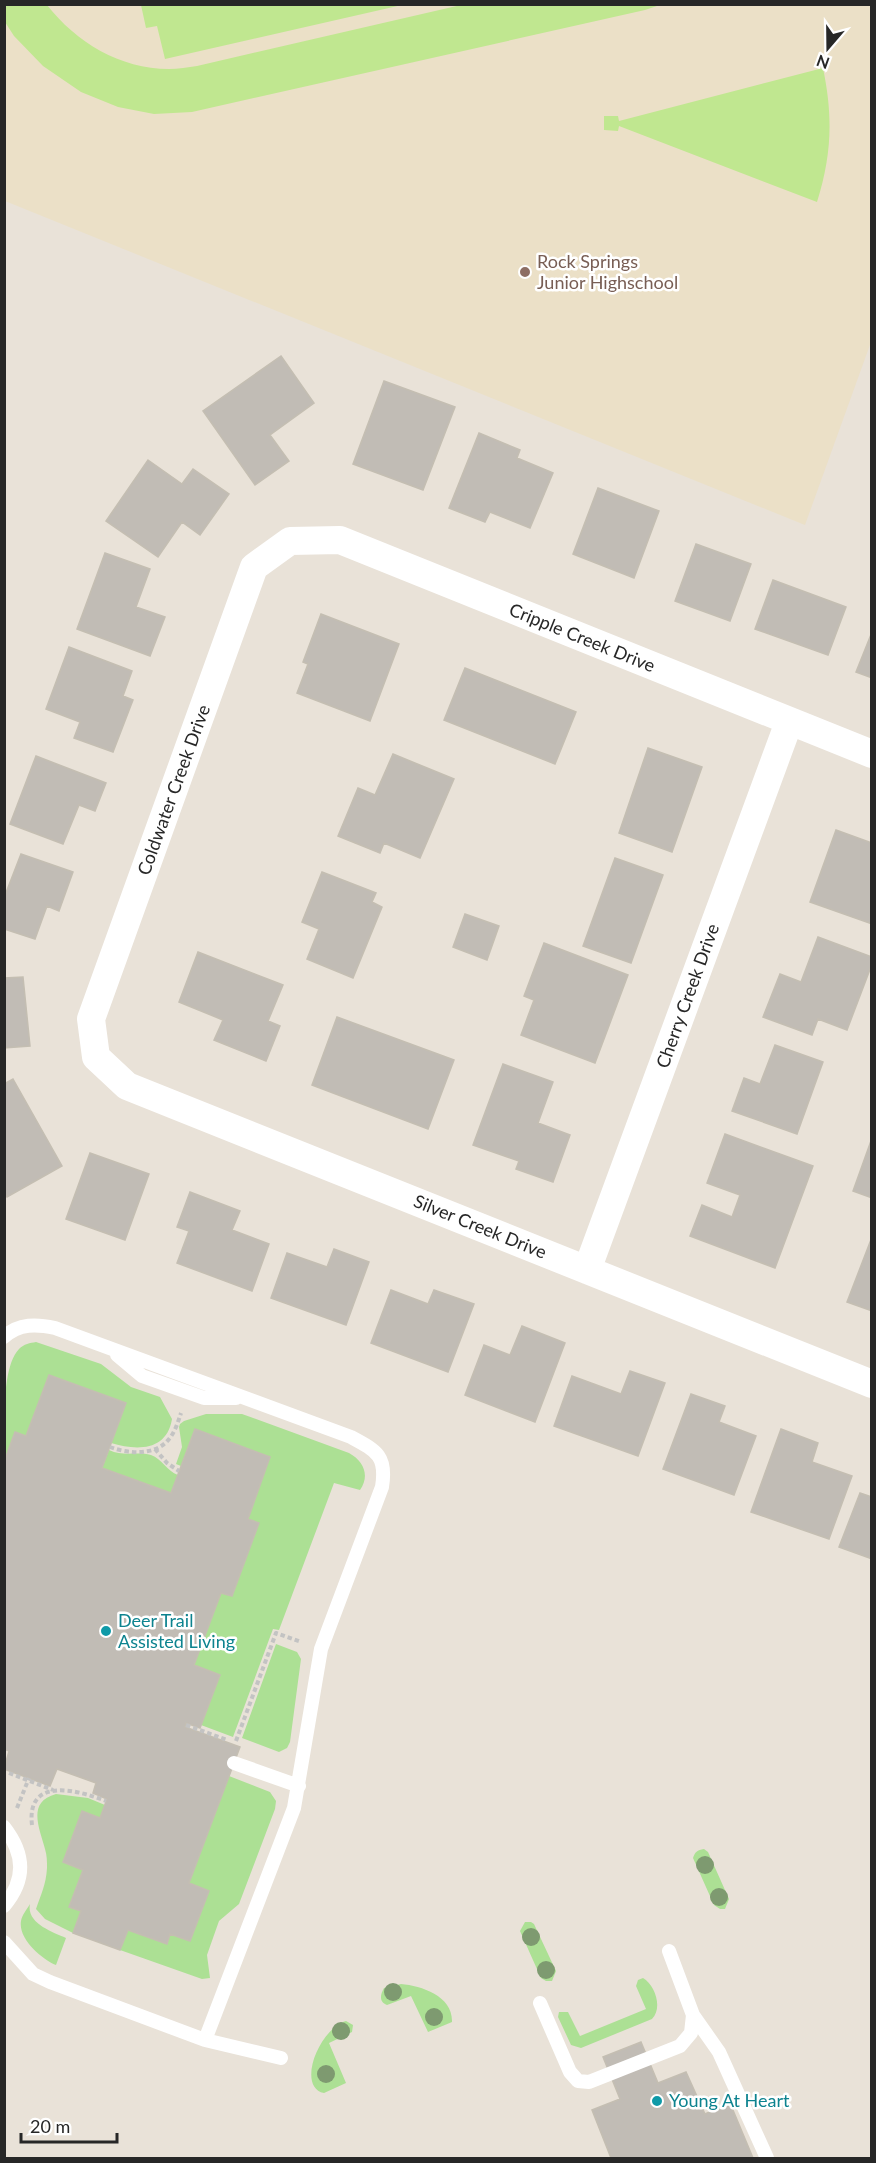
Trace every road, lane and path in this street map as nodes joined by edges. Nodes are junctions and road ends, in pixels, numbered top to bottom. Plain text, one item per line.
1 (290, 541) joint
2 (789, 722) junction
3 (872, 754) edge
4 (96, 1057) joint
5 (587, 1270) junction
6 (4, 1337) edge
7 (109, 1348) junction
8 (872, 1384) edge
9 (189, 1392) junction
10 (244, 1398) junction
11 (110, 1447) dead end
12 (155, 1449) junction
13 (179, 1471) dead end
14 (321, 1649) junction
15 (186, 1725) dead end
16 (234, 1763) dead end
17 (9, 1773) dead end
18 (28, 1779) junction
19 (299, 1786) junction
20 (53, 1790) junction
21 (106, 1801) dead end
22 (17, 1808) dead end
23 (4, 1827) edge
24 (32, 1828) dead end
25 (4, 1906) edge
26 (4, 1942) edge
27 (669, 1951) dead end
28 (540, 2003) dead end
29 (693, 2015) junction
30 (205, 2040) junction
31 (281, 2058) dead end
32 (766, 2158) edge

1 - 2 street, Cripple Creek Drive
1 - 4 street, Coldwater Creek Drive
2 - 3 street, Cripple Creek Drive
2 - 5 street, Cherry Creek Drive
4 - 5 street, Silver Creek Drive
5 - 8 street, Silver Creek Drive
6 - 7 lane
7 - 9 lane
7 - 10 lane
9 - 10 lane
9 - 12 path
10 - 14 lane
11 - 12 path
12 - 13 path
14 - 15 path
14 - 19 lane
16 - 19 lane
17 - 18 path
18 - 20 path
18 - 22 path
19 - 30 lane
20 - 21 path
20 - 24 path
23 - 25 lane
26 - 30 lane
27 - 29 lane
28 - 29 lane
29 - 32 lane
30 - 31 lane

